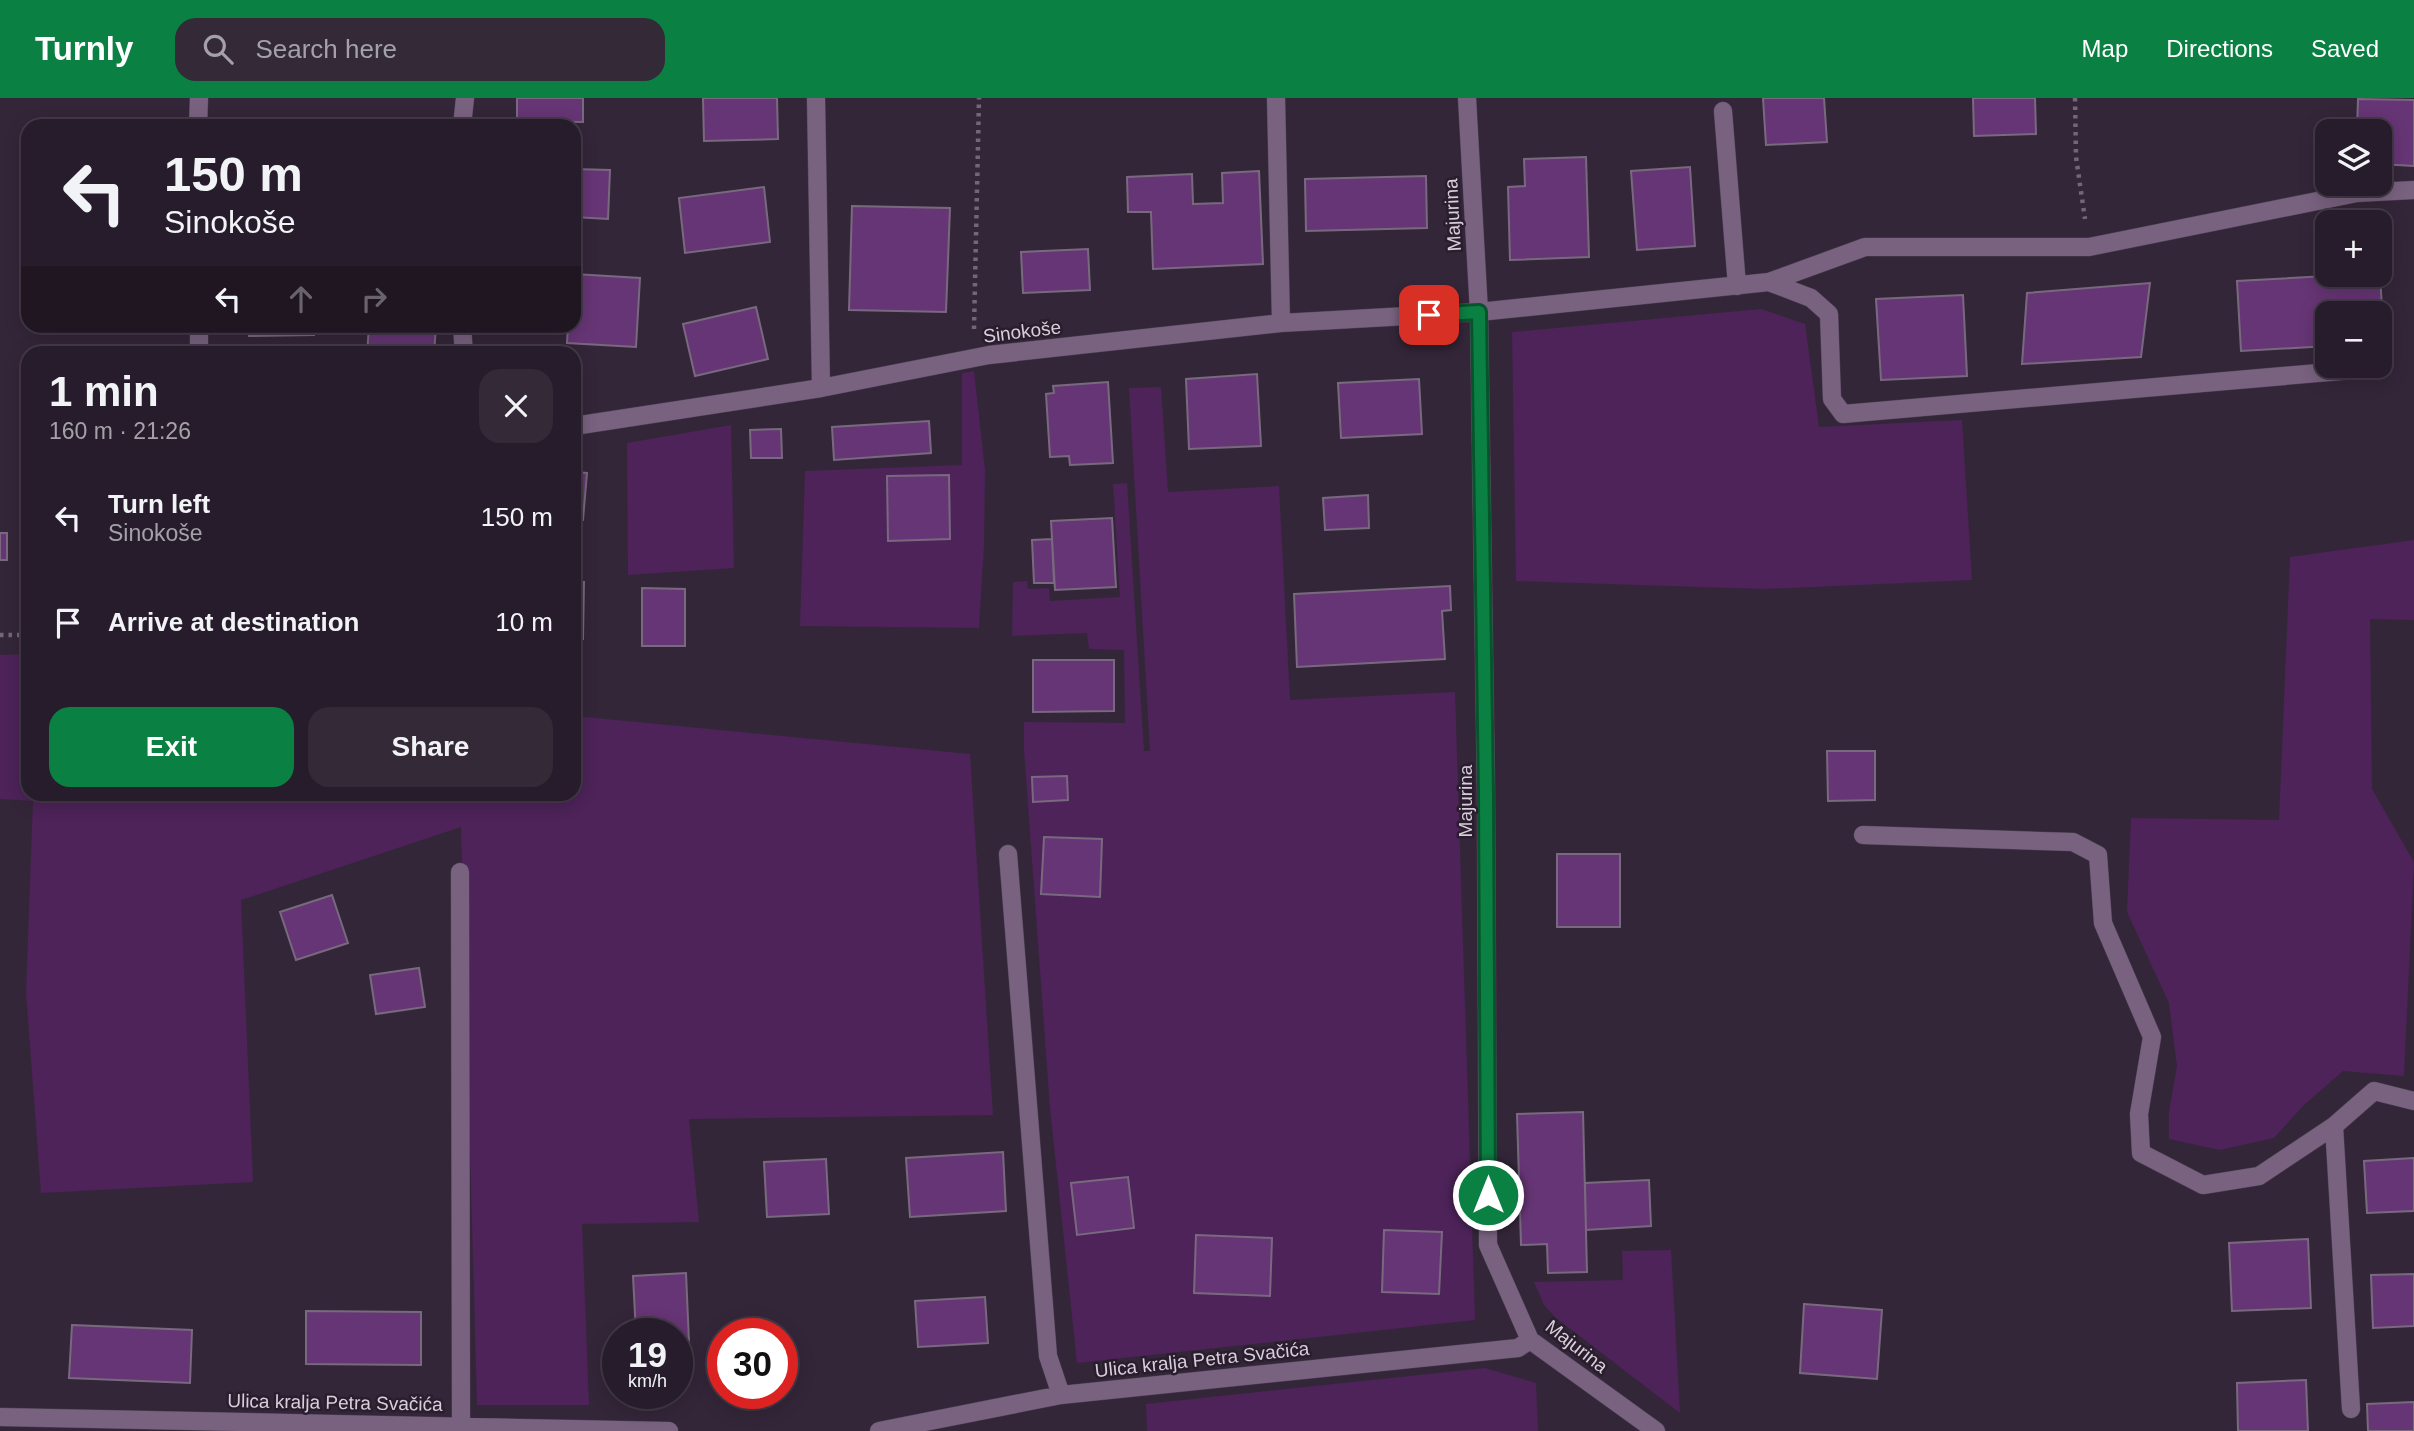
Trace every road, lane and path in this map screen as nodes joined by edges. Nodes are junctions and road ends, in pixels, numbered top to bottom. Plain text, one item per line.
1 (199, 98) edge
2 (465, 98) edge
3 (816, 98) edge
4 (979, 98) edge
5 (1276, 98) edge
6 (1467, 98) edge
7 (2075, 98) edge
8 (1723, 111) dead end
9 (198, 119) edge
10 (463, 119) edge
11 (2414, 190) edge
12 (2089, 247) junction
13 (1769, 282) junction
14 (1737, 286) junction
15 (1479, 312) junction
16 (1281, 323) junction
17 (974, 358) junction
18 (2315, 373) edge
19 (821, 388) junction
20 (581, 425) edge
21 (0, 635) edge
22 (21, 635) edge
23 (1863, 835) dead end
24 (1008, 853) dead end
25 (460, 872) dead end
26 (2414, 1101) edge
27 (2334, 1126) junction
28 (1530, 1340) junction
29 (1061, 1395) junction
30 (2351, 1409) dead end
31 (0, 1417) edge
32 (268, 1426) edge
33 (461, 1427) junction
34 (669, 1431) edge
35 (879, 1431) edge
36 (1656, 1431) edge

1 - 9 street
2 - 10 street
3 - 19 street
4 - 17 path
5 - 16 street
6 - 15 street, Majurina
7 - 12 path
8 - 14 street
11 - 12 street, Sinokoše
12 - 13 street, Sinokoše
13 - 14 street, Sinokoše
13 - 18 street
14 - 15 street, Sinokoše
15 - 16 street, Sinokoše
15 - 28 street, Majurina
16 - 17 street, Sinokoše
17 - 19 street, Sinokoše
19 - 20 street, Sinokoše
21 - 22 path
23 - 27 street
24 - 29 street
25 - 33 street
26 - 27 street
27 - 30 street
28 - 29 street, Ulica kralja Petra Svačića
28 - 36 street, Majurina
29 - 35 street, Ulica kralja Petra Svačića
31 - 32 street, Ulica kralja Petra Svačića
32 - 33 street, Ulica kralja Petra Svačića
33 - 34 street, Ulica kralja Petra Svačića

